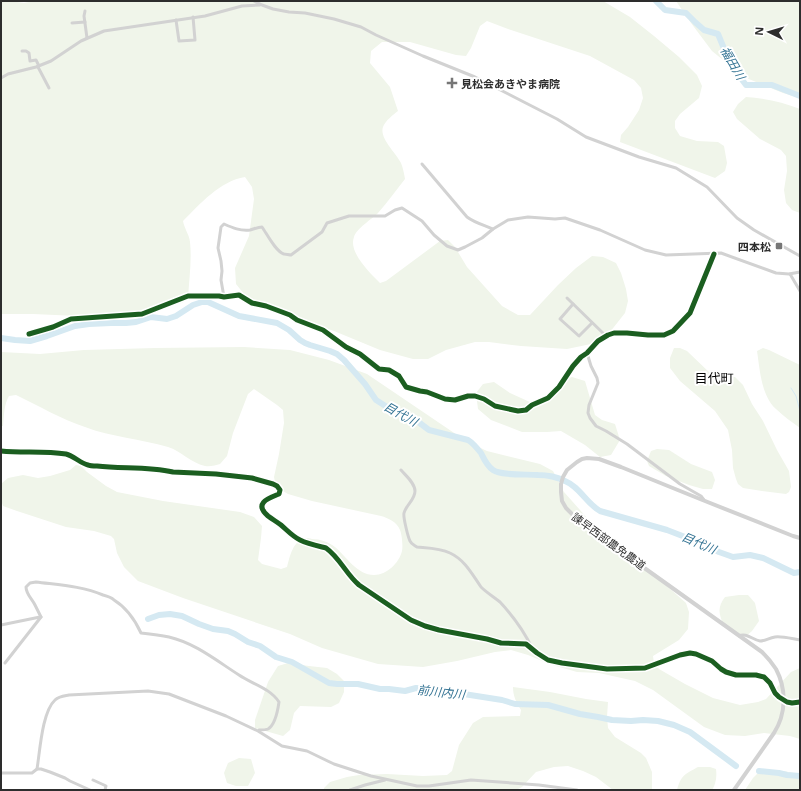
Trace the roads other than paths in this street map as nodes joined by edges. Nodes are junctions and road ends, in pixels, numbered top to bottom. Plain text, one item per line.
1 (254, 1) edge
2 (262, 5) junction
3 (85, 12) dead end
4 (193, 18) junction
5 (176, 20) junction
6 (85, 22) junction
7 (72, 24) dead end
8 (87, 38) junction
9 (22, 51) dead end
10 (39, 66) junction
11 (1, 78) edge
12 (49, 88) dead end
13 (422, 164) dead end
14 (493, 229) junction
15 (714, 254) junction
16 (800, 256) edge
17 (800, 272) edge
18 (790, 274) junction
19 (800, 291) edge
20 (224, 297) junction
21 (567, 298) dead end
22 (573, 304) junction
23 (592, 322) junction
24 (29, 334) dead end
25 (606, 336) junction
26 (587, 354) junction
27 (1, 451) edge
28 (401, 470) dead end
29 (705, 502) junction
30 (800, 538) edge
31 (41, 617) junction
32 (1, 625) edge
33 (739, 636) junction
34 (800, 640) edge
35 (532, 650) junction
36 (5, 663) dead end
37 (800, 702) edge
38 (258, 730) junction
39 (37, 769) junction
40 (1, 773) edge
41 (93, 780) dead end
42 (387, 780) junction
43 (90, 790) edge
44 (105, 790) edge
45 (350, 790) edge
46 (577, 790) edge
47 (734, 790) edge

1 - 2 street
2 - 4 street
2 - 16 street
3 - 6 street
4 - 5 street
4 - 5 street
5 - 8 street
6 - 7 street
6 - 8 street
8 - 10 street
9 - 10 street
10 - 11 street
10 - 12 street
13 - 14 street
14 - 15 street
14 - 20 street
15 - 18 street
15 - 25 street
17 - 18 street
18 - 19 street
20 - 24 street
20 - 26 street
21 - 22 street
22 - 23 street
22 - 23 street
23 - 25 street
25 - 26 street
26 - 29 street
27 - 35 street
28 - 35 street
29 - 30 street, 諫早西部農免農道
29 - 33 street, 諫早西部農免農道
31 - 32 street
31 - 36 street
31 - 38 street
33 - 34 street
33 - 47 street, 諫早西部農免農道
35 - 37 street, bridge
38 - 39 street
38 - 42 street
39 - 40 street
39 - 43 street
41 - 44 street
42 - 45 street
42 - 46 street

